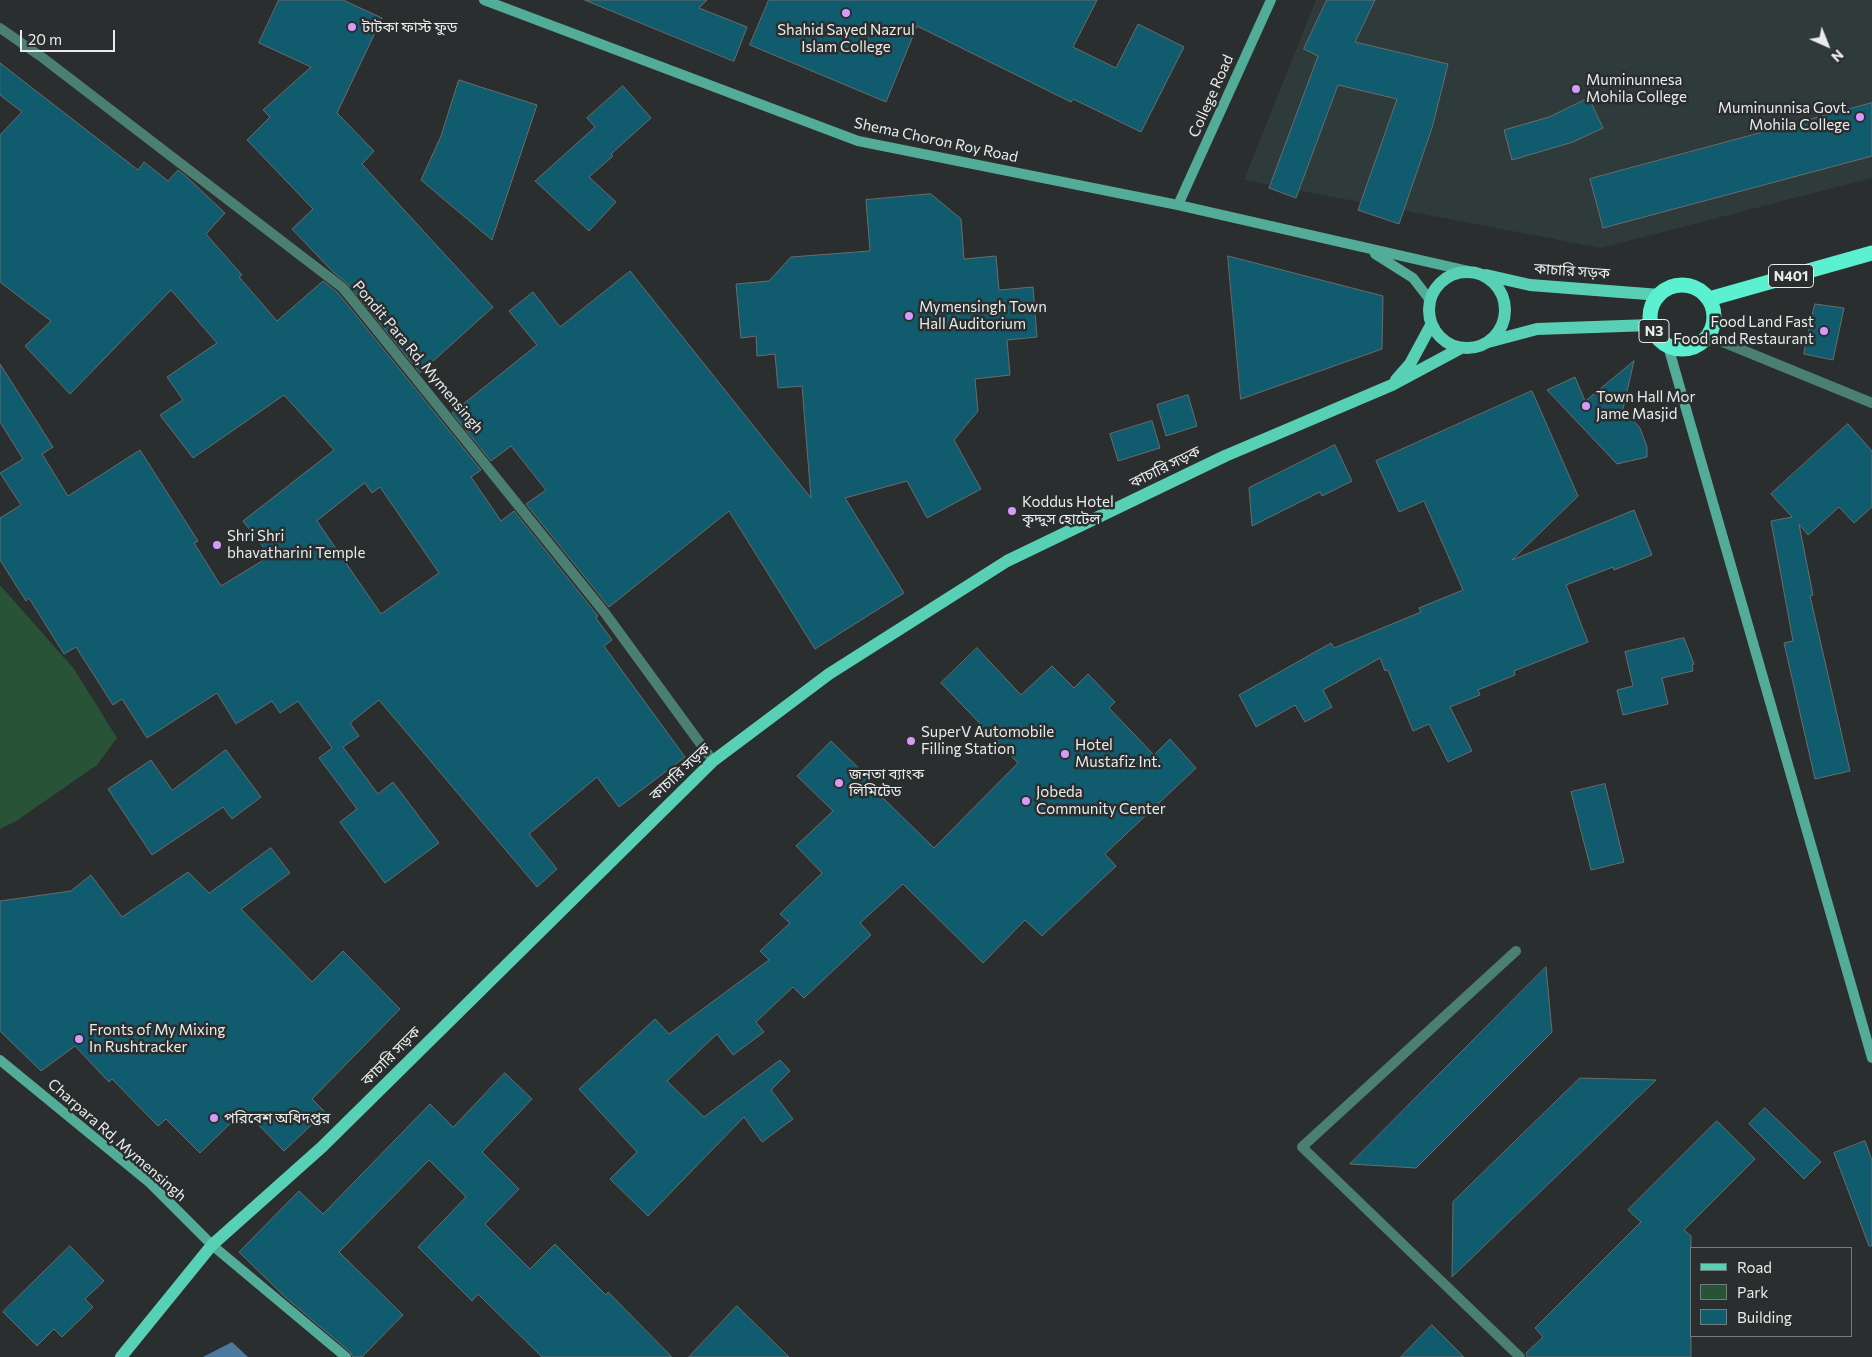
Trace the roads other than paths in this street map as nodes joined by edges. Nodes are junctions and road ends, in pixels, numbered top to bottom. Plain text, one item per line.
1 (484, 0) edge
2 (1271, 0) edge
3 (0, 28) edge
4 (1178, 205) junction
5 (1368, 249) junction
6 (1872, 253) edge
7 (1468, 271) junction
8 (1481, 274) junction
9 (1660, 294) junction
10 (1709, 299) junction
11 (1430, 300) junction
12 (1431, 325) junction
13 (1651, 325) junction
14 (1708, 336) junction
15 (1486, 343) junction
16 (1668, 346) junction
17 (1461, 348) junction
18 (1392, 385) junction
19 (1872, 404) edge
20 (713, 761) junction
21 (1516, 951) dead end
22 (1872, 1058) edge
23 (0, 1060) edge
24 (212, 1245) junction
25 (121, 1357) edge
26 (346, 1357) edge
27 (1520, 1357) edge

1 - 4 main road, Shema Choron Roy Road
2 - 4 main road, College Road
3 - 20 street, Pondit Para Rd, Mymensingh
4 - 5 main road, Shema Choron Roy Road
5 - 7 main road, Shema Choron Roy Road
5 - 11 main road, Shema Choron Roy Road
6 - 10 highway, N401
7 - 8 main road
7 - 11 main road
8 - 9 main road, কাচারি সড়ক
8 - 15 main road
9 - 10 highway
9 - 13 highway, N3
10 - 14 highway
11 - 12 main road
12 - 17 main road
12 - 18 main road, কাচারি সড়ক
13 - 15 main road, N3
13 - 16 highway, N3
14 - 16 highway, N3
14 - 19 street
15 - 17 main road, N3
16 - 22 main road
17 - 18 main road, কাচারি সড়ক
18 - 20 main road, কাচারি সড়ক
20 - 24 main road, কাচারি সড়ক
21 - 27 street
23 - 24 main road, Charpara Rd, Mymensingh
24 - 25 main road, কাচারি সড়ক
24 - 26 main road, Charpara Rd, Mymensingh

